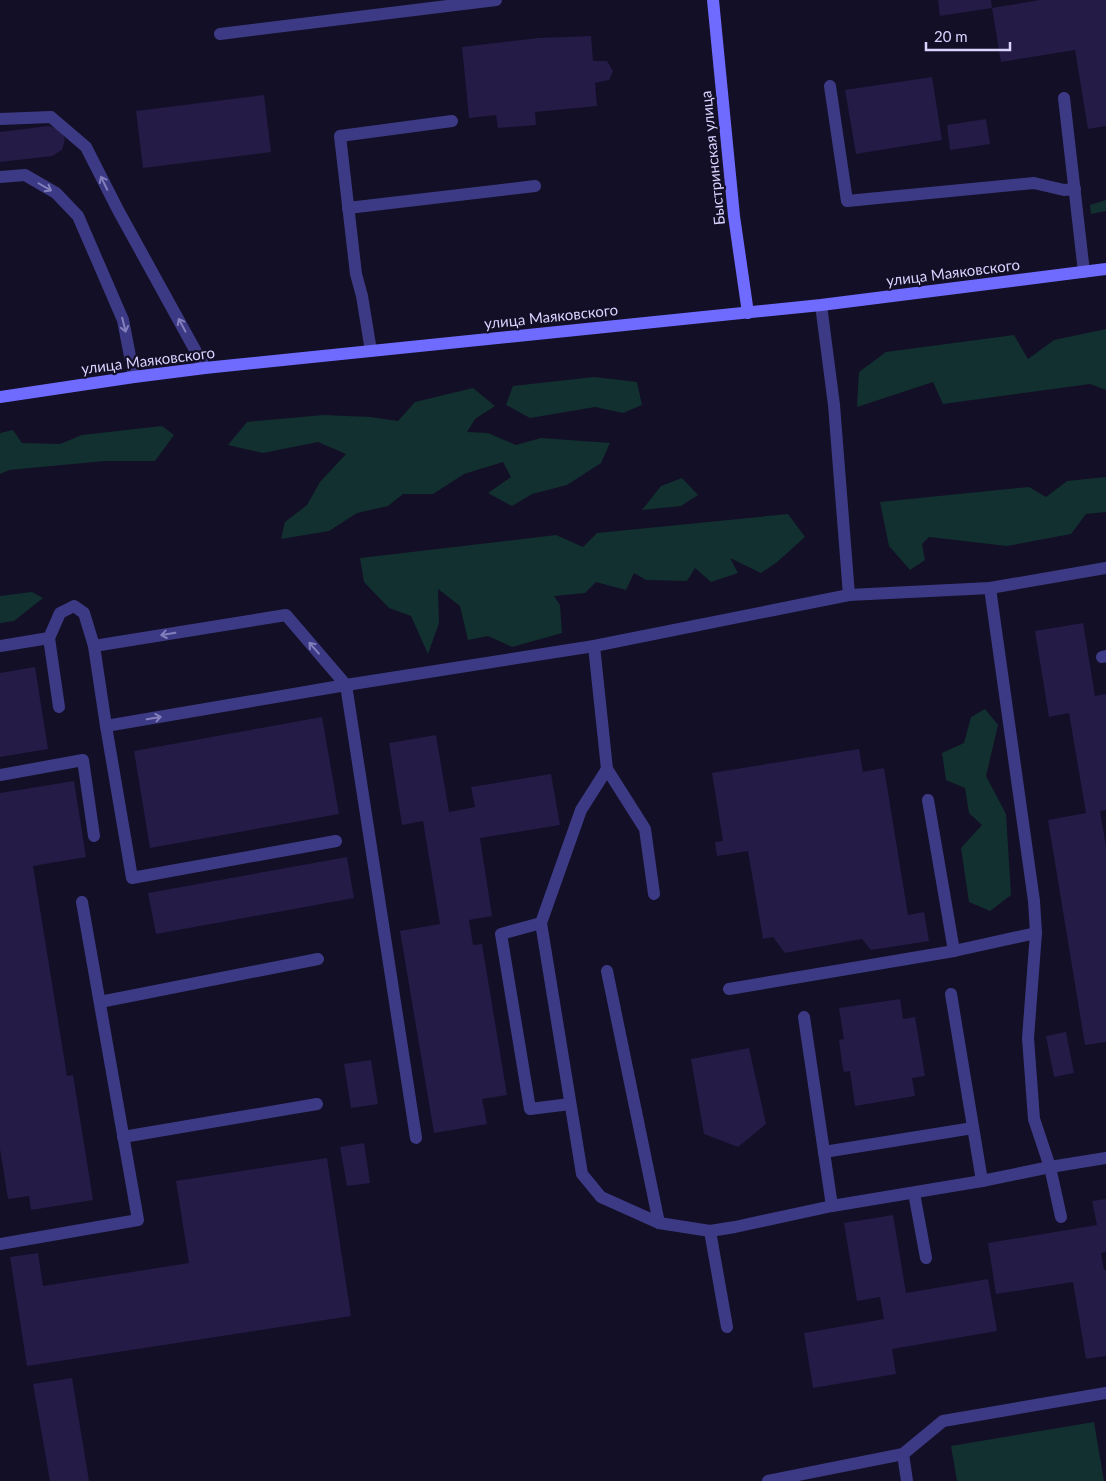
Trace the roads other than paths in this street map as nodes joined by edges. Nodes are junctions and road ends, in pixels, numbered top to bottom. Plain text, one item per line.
1 (496, 0) edge
2 (713, 0) edge
3 (438, 4) edge
4 (220, 34) dead end
5 (830, 86) dead end
6 (1064, 98) dead end
7 (0, 119) edge
8 (452, 121) dead end
9 (0, 177) edge
10 (534, 186) dead end
11 (1075, 189) junction
12 (348, 208) junction
13 (1106, 269) edge
14 (1084, 272) junction
15 (821, 305) junction
16 (748, 313) junction
17 (371, 351) junction
18 (205, 368) junction
19 (134, 377) junction
20 (0, 397) edge
21 (1106, 568) edge
22 (990, 588) junction
23 (849, 595) junction
24 (49, 638) junction
25 (0, 646) edge
26 (94, 646) junction
27 (594, 646) junction
28 (346, 685) junction
29 (59, 707) dead end
30 (106, 726) junction
31 (607, 769) junction
32 (0, 775) edge
33 (928, 800) dead end
34 (94, 836) dead end
35 (336, 840) dead end
36 (654, 894) dead end
37 (82, 902) dead end
38 (540, 923) junction
39 (1036, 933) junction
40 (954, 951) junction
41 (318, 959) dead end
42 (607, 971) dead end
43 (729, 989) dead end
44 (951, 994) dead end
45 (100, 1002) junction
46 (804, 1017) dead end
47 (317, 1104) dead end
48 (570, 1104) junction
49 (973, 1128) junction
50 (123, 1138) junction
51 (416, 1138) dead end
52 (824, 1152) junction
53 (1106, 1158) edge
54 (1050, 1167) junction
55 (982, 1181) junction
56 (914, 1193) junction
57 (832, 1206) junction
58 (1061, 1218) dead end
59 (659, 1223) junction
60 (710, 1231) junction
61 (0, 1244) edge
62 (926, 1258) dead end
63 (727, 1328) dead end
64 (1106, 1393) edge
65 (902, 1454) junction
66 (768, 1481) edge
67 (907, 1481) edge

1 - 3 lane
2 - 16 main road, Быстринская улица
3 - 4 lane
5 - 11 lane
6 - 11 lane
18 -> 7 lane
8 - 12 lane
9 -> 19 lane
10 - 12 lane
11 - 14 lane
12 - 17 lane
13 - 14 main road, улица Маяковского
14 - 15 main road, улица Маяковского
15 - 16 main road, улица Маяковского
15 - 23 lane
16 - 17 main road, улица Маяковского
17 - 18 main road, улица Маяковского
18 - 19 main road, улица Маяковского
19 - 20 main road, улица Маяковского
21 - 22 lane
22 - 23 lane
22 - 39 lane
23 - 27 lane
24 - 25 lane
24 - 26 lane
24 - 29 lane
28 -> 26 lane
26 - 30 lane
27 - 28 lane
27 - 31 lane
30 -> 28 lane
28 - 51 lane
30 - 35 lane
31 - 36 lane
31 - 38 lane
32 - 34 lane
33 - 40 lane
37 - 45 lane
38 - 48 lane
38 - 48 lane
39 - 40 lane
39 - 54 lane
40 - 43 lane
41 - 45 lane
42 - 59 lane
44 - 49 lane
45 - 50 lane
46 - 52 lane
47 - 50 lane
48 - 59 lane
49 - 52 lane
49 - 55 lane
50 - 61 lane
52 - 57 lane
53 - 54 lane
54 - 55 lane
54 - 58 lane
55 - 56 lane
56 - 57 lane
56 - 62 lane
57 - 60 lane
59 - 60 lane
60 - 63 lane
64 - 65 lane
65 - 66 lane
65 - 67 lane

